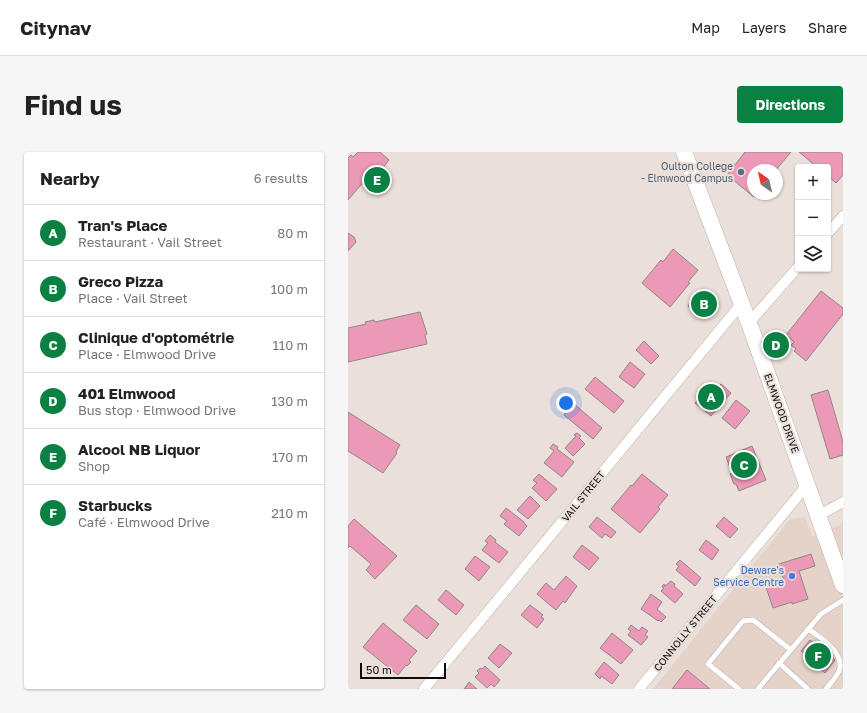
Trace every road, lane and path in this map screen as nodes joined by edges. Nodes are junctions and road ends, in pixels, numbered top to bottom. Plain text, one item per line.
1 (684, 152) edge
2 (843, 216) edge
3 (831, 230) edge
4 (795, 270) edge
5 (742, 303) junction
6 (749, 323) junction
7 (807, 485) junction
8 (843, 502) edge
9 (818, 516) junction
10 (843, 585) edge
11 (843, 600) edge
12 (808, 629) junction
13 (791, 650) junction
14 (779, 663) junction
15 (424, 689) edge
16 (639, 689) edge
17 (739, 689) edge
18 (758, 689) edge
19 (808, 689) edge
20 (826, 689) edge

1 - 5 main road, ELMWOOD DRIVE
2 - 3 street
4 - 6 street
5 - 6 main road, ELMWOOD DRIVE
5 - 15 street, VAIL STREET
6 - 7 main road, ELMWOOD DRIVE
7 - 9 main road, ELMWOOD DRIVE
7 - 16 street, CONNOLLY STREET
8 - 9 street
9 - 10 main road, ELMWOOD DRIVE
11 - 12 lane
12 - 13 lane
12 - 20 lane
13 - 14 lane
13 - 17 lane
14 - 18 lane
14 - 19 lane

